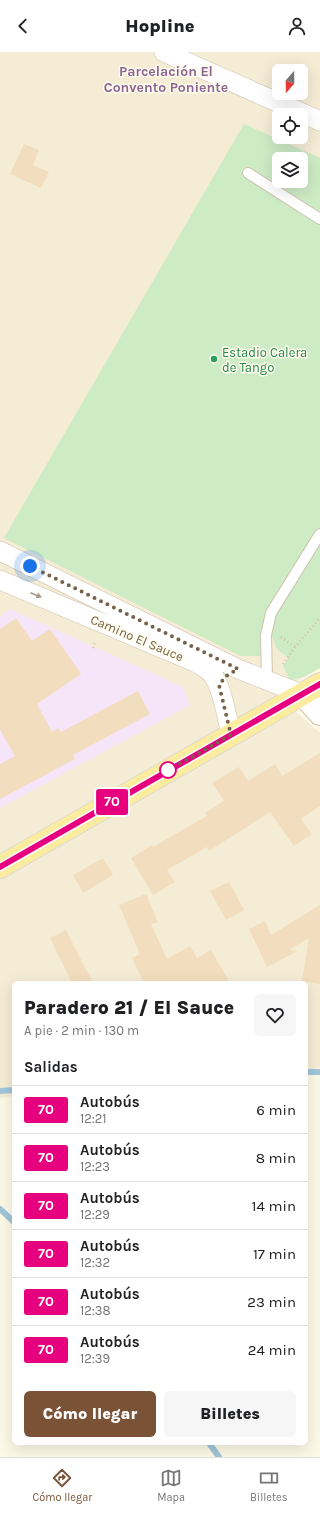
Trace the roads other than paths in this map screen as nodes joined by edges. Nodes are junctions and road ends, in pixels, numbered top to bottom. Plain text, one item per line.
1 (164, 52) edge
2 (320, 121) edge
3 (248, 173) dead end
4 (320, 219) edge
5 (320, 534) edge
6 (0, 551) edge
7 (0, 580) edge
8 (238, 669) junction
9 (266, 680) junction
10 (219, 685) junction
11 (311, 689) edge
12 (320, 714) edge
13 (231, 735) junction
14 (0, 867) edge

1 - 2 street
3 - 4 lane
5 - 9 lane
6 - 8 street, Camino El Sauce
7 -> 10 street, Camino El Sauce
8 - 9 street, Camino El Sauce
8 - 10 street
9 - 11 street, Camino El Sauce
10 - 13 street, Camino El Sauce
11 - 12 street
11 - 13 main road
13 - 14 main road

